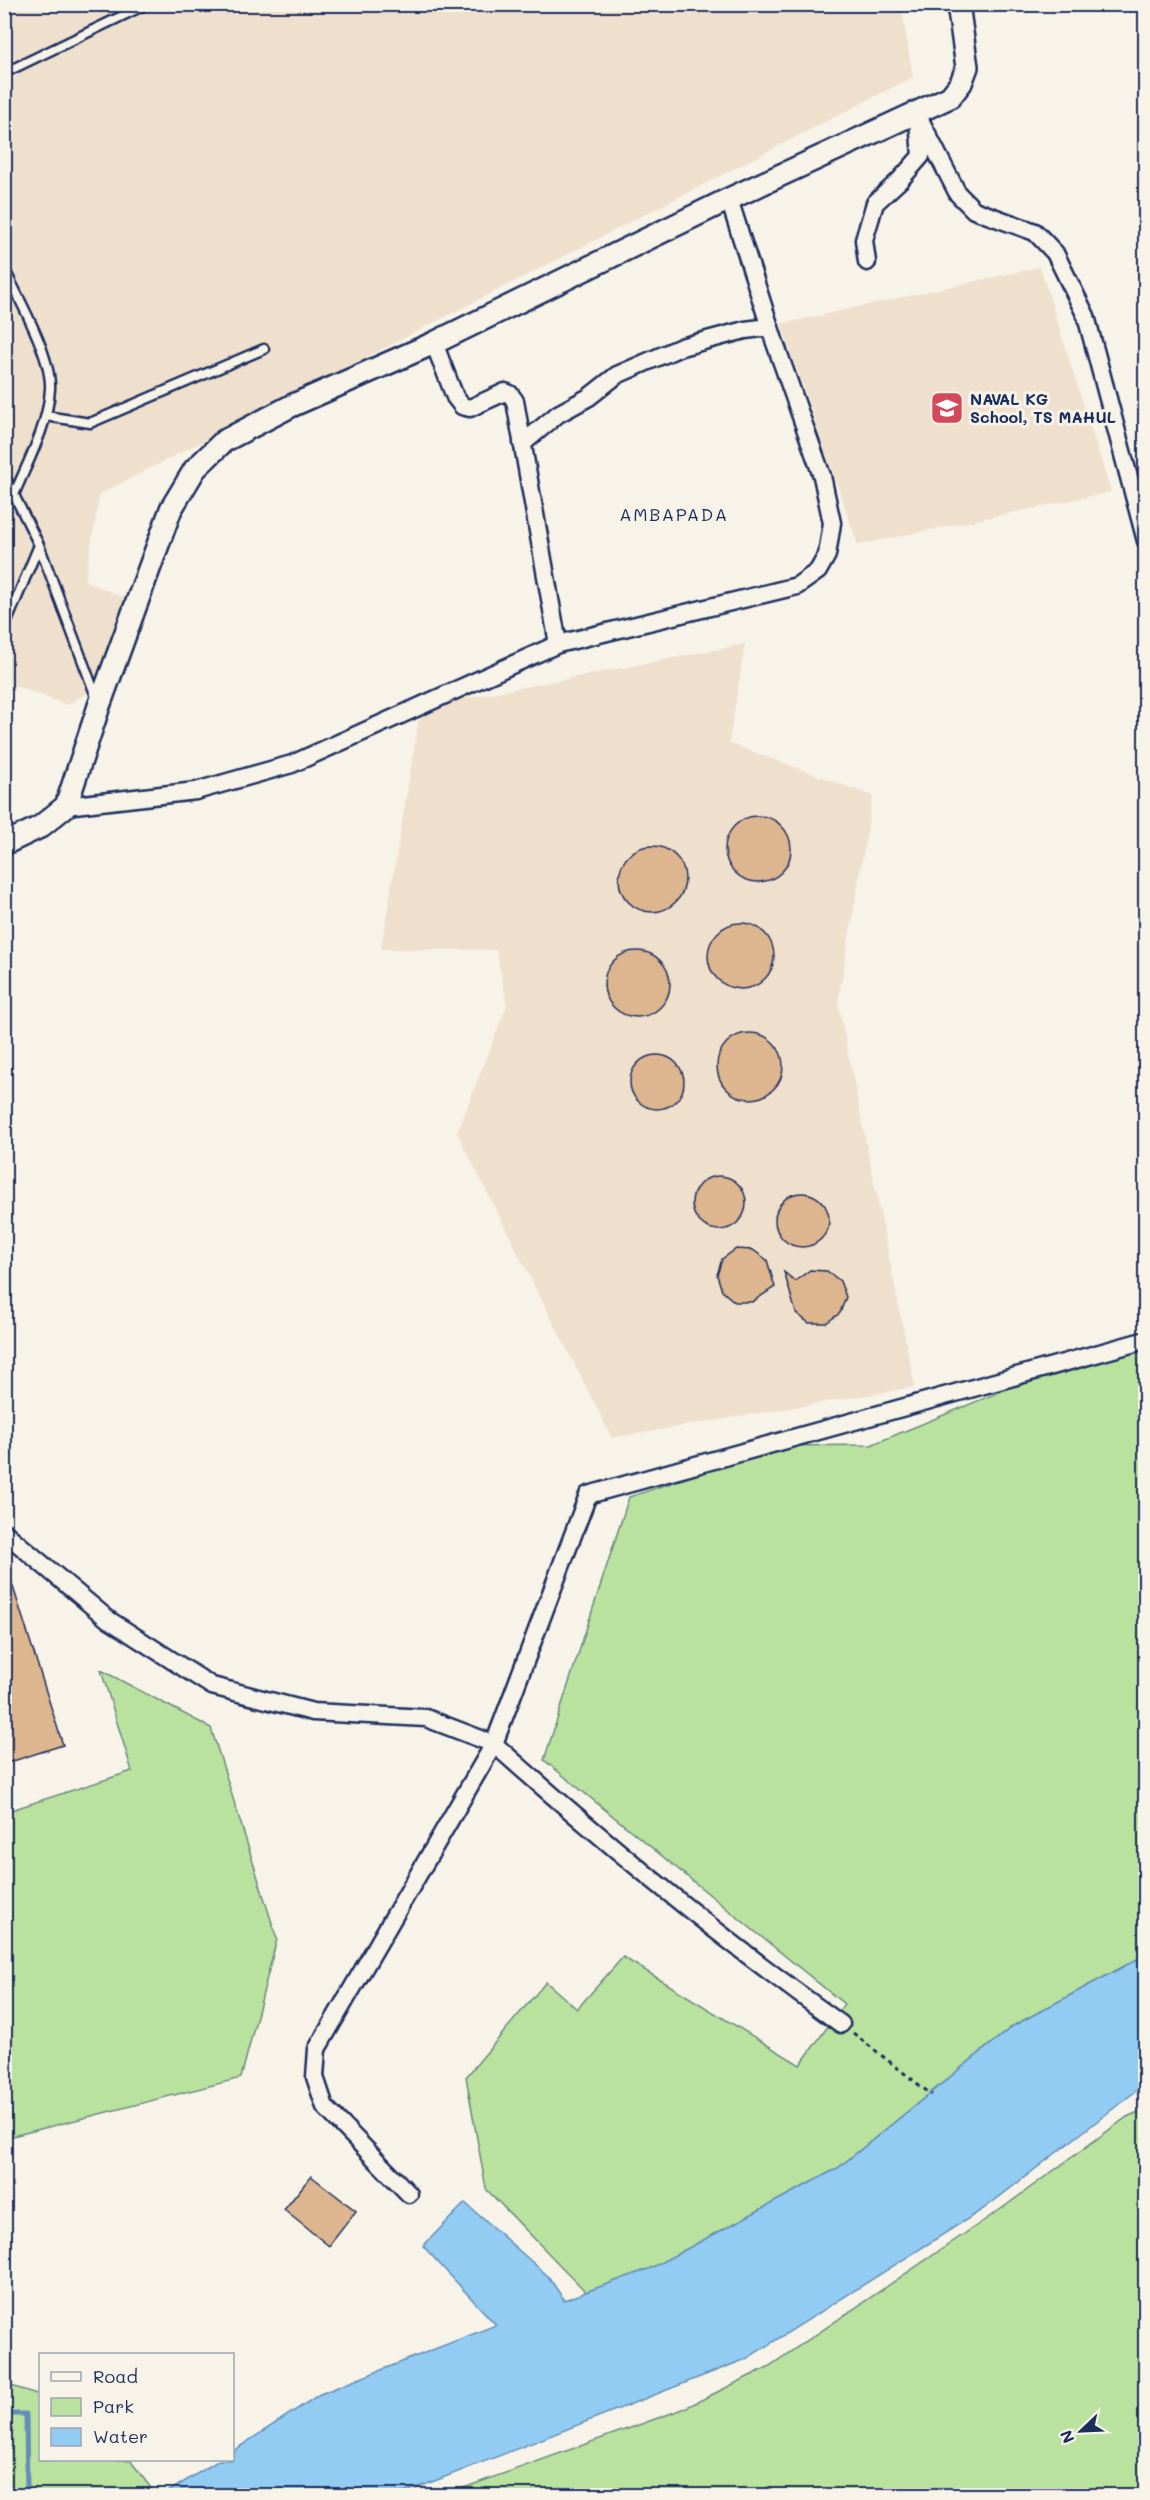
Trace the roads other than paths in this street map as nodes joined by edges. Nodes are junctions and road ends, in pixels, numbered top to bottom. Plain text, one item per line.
1 (147, 4) edge
2 (958, 4) edge
3 (4, 73) edge
4 (917, 114) junction
5 (729, 199) junction
6 (867, 262) dead end
7 (4, 268) edge
8 (770, 327) junction
9 (434, 343) junction
10 (264, 349) dead end
11 (46, 416) junction
12 (522, 444) junction
13 (4, 474) edge
14 (14, 495) junction
15 (1146, 541) edge
16 (39, 545) junction
17 (4, 629) edge
18 (558, 644) junction
19 (99, 706) junction
20 (66, 806) junction
21 (4, 844) edge
22 (1146, 1340) edge
23 (9, 1541) edge
24 (494, 1744) junction
25 (841, 2024) road end
26 (409, 2194) dead end

1 - 3 lane
2 - 4 street
4 - 5 street
4 - 6 street
4 - 15 street
5 - 8 street
5 - 9 street
7 - 11 lane
8 - 12 street
8 - 18 street
9 - 12 street
9 - 19 street
10 - 11 lane
11 - 14 lane
12 - 18 street
13 - 14 lane
14 - 16 lane
16 - 17 lane
16 - 19 lane
18 - 20 street
19 - 20 street
20 - 21 street
22 - 24 street
23 - 24 street
24 - 25 street
24 - 26 street

